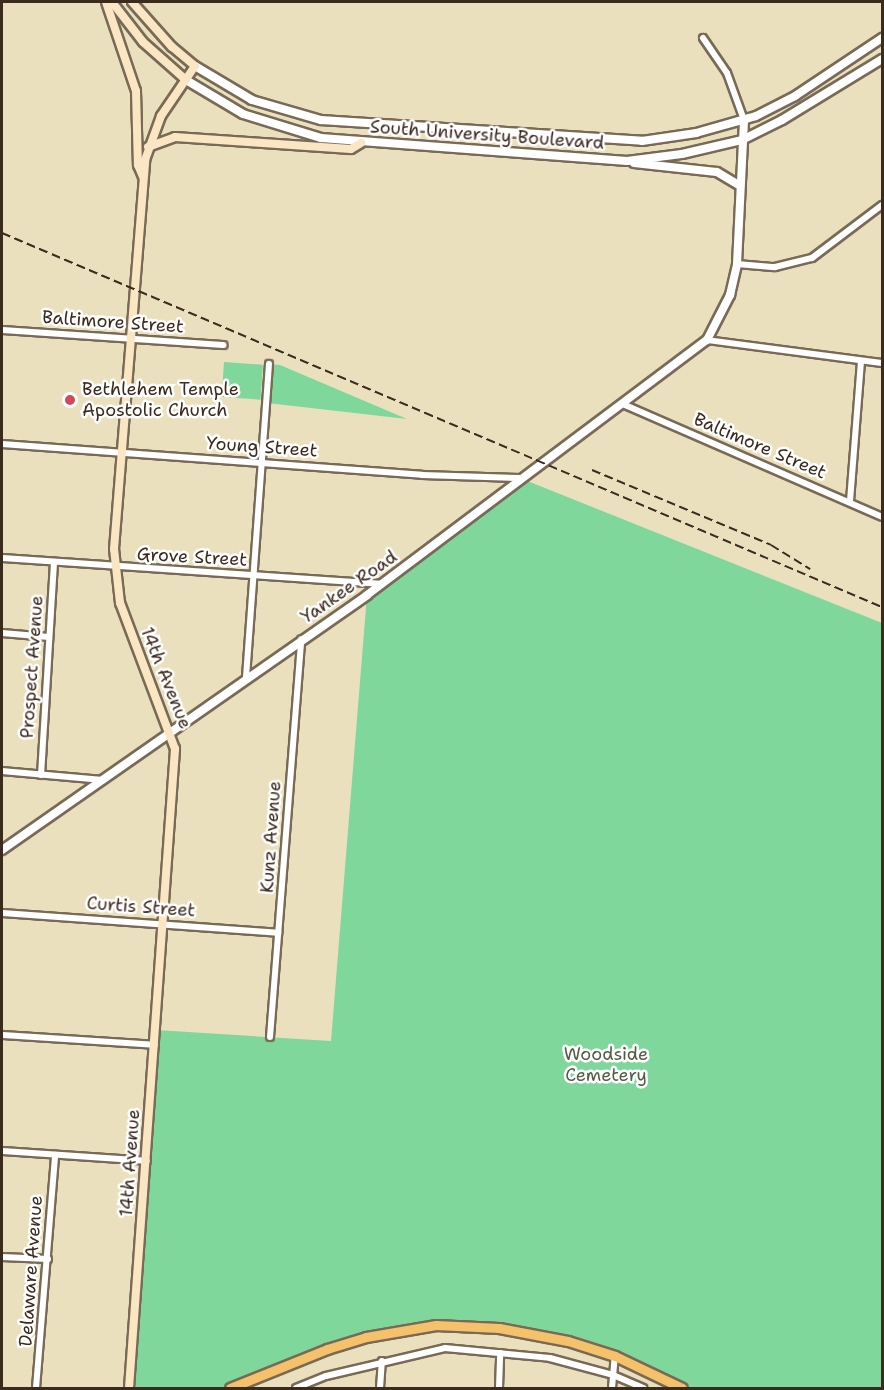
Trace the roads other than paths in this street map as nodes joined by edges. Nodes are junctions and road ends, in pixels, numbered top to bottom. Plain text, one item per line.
1 (106, 2) edge
2 (112, 2) edge
3 (132, 2) edge
4 (704, 38) dead end
5 (882, 38) edge
6 (882, 59) edge
7 (195, 66) junction
8 (186, 80) junction
9 (744, 120) junction
10 (742, 140) junction
11 (361, 143) junction
12 (147, 147) junction
13 (627, 161) junction
14 (143, 177) junction
15 (740, 186) junction
16 (882, 205) edge
17 (737, 264) junction
18 (2, 330) edge
19 (130, 339) junction
20 (707, 340) junction
21 (223, 345) dead end
22 (861, 361) junction
23 (882, 363) edge
24 (269, 364) dead end
25 (625, 405) junction
26 (2, 444) edge
27 (120, 453) junction
28 (262, 461) junction
29 (520, 478) junction
30 (850, 501) junction
31 (882, 517) edge
32 (2, 558) edge
33 (54, 562) junction
34 (114, 567) junction
35 (254, 575) junction
36 (380, 584) junction
37 (2, 633) edge
38 (49, 637) junction
39 (301, 639) junction
40 (246, 677) junction
41 (171, 731) junction
42 (2, 771) edge
43 (41, 775) junction
44 (105, 780) junction
45 (2, 850) edge
46 (2, 913) edge
47 (164, 925) junction
48 (278, 933) junction
49 (2, 1035) edge
50 (270, 1037) dead end
51 (155, 1045) junction
52 (2, 1151) edge
53 (55, 1155) junction
54 (147, 1161) junction
55 (2, 1257) edge
56 (48, 1259) junction
57 (500, 1353) junction
58 (615, 1356) junction
59 (382, 1361) junction
60 (613, 1375) junction
61 (36, 1389) edge
62 (129, 1389) edge
63 (230, 1389) edge
64 (296, 1389) edge
65 (380, 1389) edge
66 (499, 1389) edge
67 (612, 1389) edge
68 (643, 1389) edge
69 (682, 1389) edge

1 - 14 main road
2 - 8 main road, South University Boulevard
3 - 7 main road, South University Boulevard
4 - 9 street
5 - 9 street, South University Boulevard
6 - 10 street, South University Boulevard
7 - 8 main road, 14th Avenue
7 - 9 street, South University Boulevard
8 - 11 street, South University Boulevard
8 - 12 main road, 14th Avenue
9 - 10 street
10 - 13 street, South University Boulevard
10 - 15 street
11 - 12 main road
11 - 13 street, South University Boulevard
12 - 14 main road, 14th Avenue
13 - 15 street
14 - 19 main road, 14th Avenue
15 - 17 street
16 - 17 street
17 - 20 street
18 - 19 street, Baltimore Street
19 - 21 street, Baltimore Street
19 - 27 main road, 14th Avenue
20 - 22 street
20 - 25 street, Yankee Road
22 - 23 street
22 - 30 street
24 - 28 street
25 - 29 street, Yankee Road
25 - 30 street, Baltimore Street
26 - 27 street, Young Street
27 - 28 street, Young Street
27 - 34 main road, 14th Avenue
28 - 29 street, Young Street
28 - 35 street
29 - 36 street, Yankee Road
30 - 31 street, Baltimore Street
32 - 33 street, Grove Street
33 - 34 street, Grove Street
33 - 38 street, Prospect Avenue
34 - 35 street, Grove Street
34 - 41 main road, 14th Avenue
35 - 36 street, Grove Street
35 - 40 street
36 - 39 street, Yankee Road
37 - 38 street
38 - 43 street, Prospect Avenue
39 - 40 street, Yankee Road
39 - 48 street, Kunz Avenue
40 - 41 street, Yankee Road
41 - 44 street, Yankee Road
41 - 47 main road, 14th Avenue
42 - 43 street
43 - 44 street
44 - 45 street, Yankee Road
46 - 47 street, Curtis Street
47 - 48 street, Curtis Street
47 - 51 main road, 14th Avenue
48 - 50 street, Kunz Avenue
49 - 51 street
51 - 54 main road, 14th Avenue
52 - 53 street
53 - 54 street
53 - 56 street, Delaware Avenue
54 - 62 main road, 14th Avenue
55 - 56 street
56 - 61 street, Delaware Avenue
57 - 59 street
57 - 60 street
57 - 66 street
58 - 60 street
58 - 63 main road
58 - 69 main road
59 - 64 street
59 - 65 street
60 - 67 street
60 - 68 street

